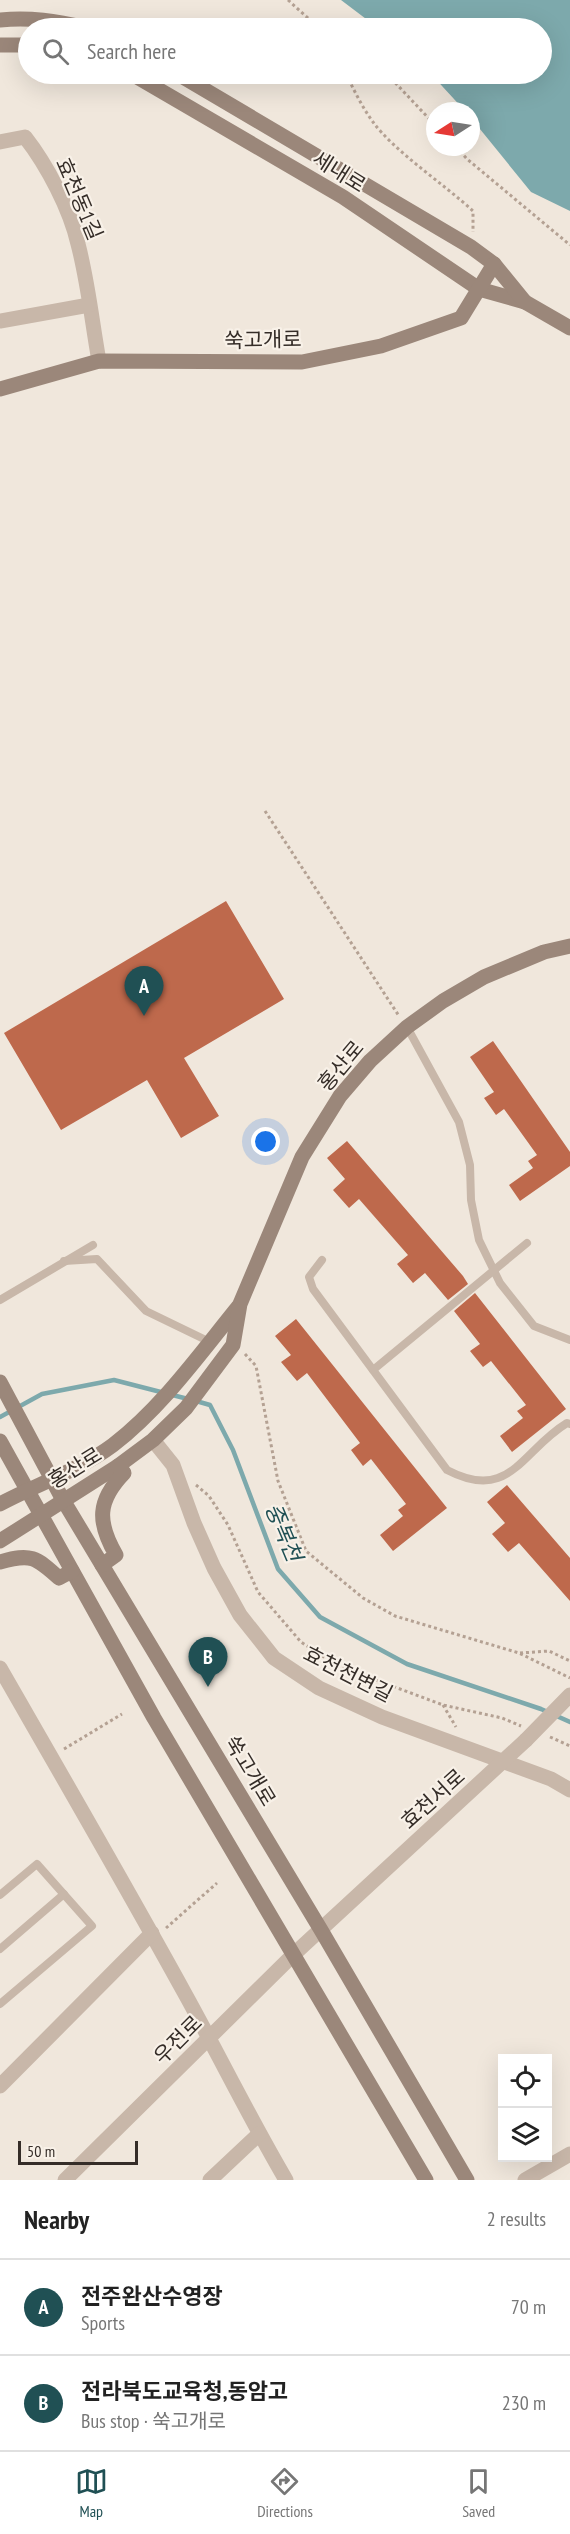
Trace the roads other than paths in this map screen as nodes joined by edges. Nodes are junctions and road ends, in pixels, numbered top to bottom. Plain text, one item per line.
1 (18, 18) edge
2 (0, 20) edge
3 (0, 45) edge
4 (18, 45) edge
5 (149, 84) edge
6 (195, 84) edge
7 (0, 141) edge
8 (494, 264) junction
9 (479, 289) junction
10 (525, 302) junction
11 (89, 305) junction
12 (0, 321) edge
13 (570, 328) edge
14 (99, 361) junction
15 (0, 389) edge
16 (570, 946) edge
17 (407, 1027) junction
18 (527, 1243) dead end
19 (93, 1245) dead end
20 (322, 1260) dead end
21 (64, 1261) junction
22 (493, 1269) junction
23 (0, 1300) edge
24 (240, 1304) junction
25 (570, 1340) edge
26 (210, 1342) junction
27 (373, 1370) junction
28 (0, 1382) edge
29 (570, 1424) edge
30 (153, 1440) junction
31 (2, 1444) edge
32 (118, 1466) junction
33 (52, 1481) junction
34 (28, 1489) junction
35 (63, 1500) junction
36 (0, 1504) edge
37 (42, 1514) junction
38 (0, 1541) edge
39 (0, 1562) edge
40 (102, 1565) junction
41 (72, 1571) junction
42 (0, 1668) edge
43 (570, 1695) edge
44 (505, 1761) junction
45 (570, 1790) edge
46 (64, 1894) junction
47 (0, 1895) edge
48 (321, 1930) junction
49 (157, 1932) junction
50 (0, 1949) edge
51 (293, 1955) junction
52 (0, 2004) edge
53 (210, 2038) junction
54 (0, 2086) edge
55 (259, 2134) junction
56 (570, 2154) edge
57 (65, 2180) edge
58 (210, 2180) edge
59 (286, 2180) edge
60 (426, 2180) edge
61 (467, 2180) edge
62 (525, 2180) edge

1 - 2 street
3 - 4 street
5 - 9 street, 세내로
6 - 8 street, 세내로
7 - 11 street, 효천동1길
8 - 9 street, 쑥고개로
8 - 10 street, 세내로
9 - 10 street, 세내로
9 - 14 street, 쑥고개로
10 - 13 street, 세내로
11 - 12 street
11 - 14 street, 효천동1길
14 - 15 street, 쑥고개로
16 - 17 street, 홍산로
17 - 22 lane
17 - 24 street, 홍산로
18 - 22 lane
19 - 21 lane
20 - 27 lane
21 - 23 lane
21 - 26 lane
22 - 25 lane
22 - 27 lane
24 - 26 street, 홍산로
24 - 30 street, 홍산로
26 - 33 street, 홍산로
27 - 29 lane
28 - 33 street, 쑥고개로
30 - 32 street, 홍산로
30 - 44 street, 효천천변길
31 - 34 street
32 - 35 street, 홍산로
32 - 40 street
33 - 34 street, 홍산로
33 - 35 street, 쑥고개로
34 - 36 street, 홍산로
34 - 37 street
35 - 37 street, 홍산로
35 - 40 street, 쑥고개로
37 - 38 street, 홍산로
37 - 41 street
39 - 41 street
40 - 48 street, 쑥고개로
41 - 51 street
42 - 49 street
43 - 44 street, 효천서로, bridge
44 - 45 street, 효천천변길
44 - 48 street, 효천서로
46 - 47 lane
46 - 50 lane
46 - 52 lane
48 - 51 street, 우전로
48 - 61 street, 쑥고개로
49 - 53 street
49 - 54 street
51 - 53 street, 우전로
51 - 60 street
53 - 55 street
53 - 57 street, 우전로
55 - 58 street
55 - 59 street
56 - 62 street

